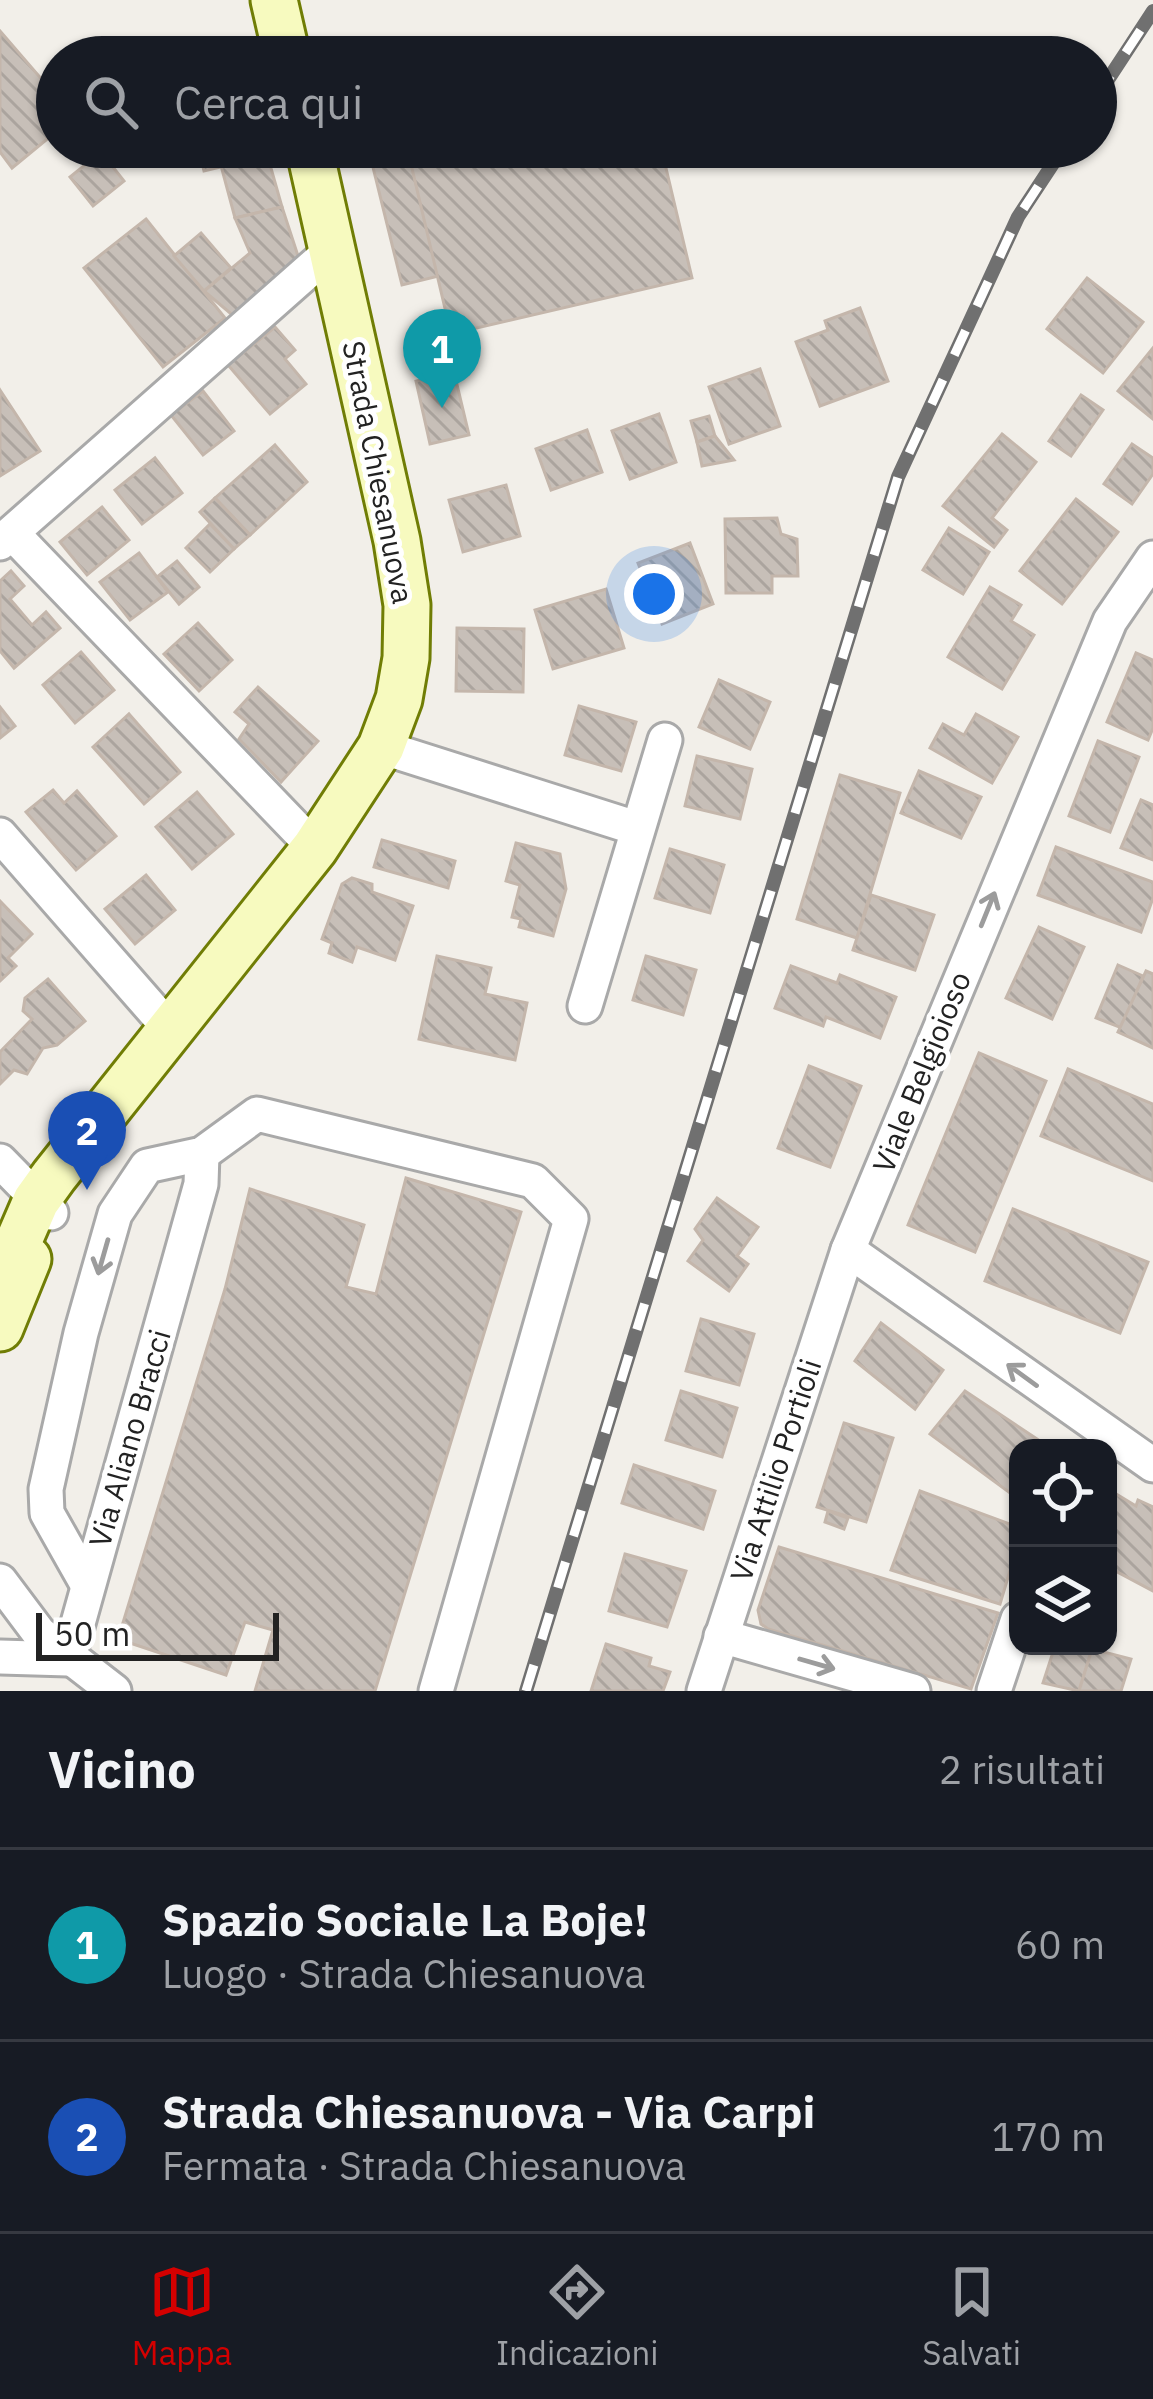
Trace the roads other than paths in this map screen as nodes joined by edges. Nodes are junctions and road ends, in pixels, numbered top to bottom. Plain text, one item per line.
1 (274, 0) edge
2 (282, 36) edge
3 (314, 168) edge
4 (333, 249) junction
5 (6, 538) edge
6 (1148, 571) edge
7 (664, 740) dead end
8 (381, 747) junction
9 (636, 829) junction
10 (0, 835) edge
11 (315, 848) junction
12 (585, 1006) dead end
13 (169, 1028) junction
14 (202, 1154) junction
15 (0, 1160) edge
16 (44, 1207) junction
17 (848, 1250) junction
18 (0, 1284) edge
19 (0, 1328) edge
20 (1081, 1434) edge
21 (1153, 1465) edge
22 (0, 1581) edge
23 (87, 1584) junction
24 (0, 1623) edge
25 (39, 1633) junction
26 (721, 1636) junction
27 (1009, 1646) edge
28 (0, 1658) edge
29 (68, 1659) junction
30 (114, 1691) edge
31 (436, 1691) edge
32 (704, 1691) edge
33 (913, 1691) edge
34 (994, 1691) edge

1 - 2 main road
3 - 4 main road, Strada Chiesanuova
4 - 5 street
4 - 8 main road, Strada Chiesanuova
5 - 11 street
17 -> 6 street, Viale Belgioioso
7 - 9 street
8 - 9 street
8 - 11 main road, Strada Chiesanuova
9 - 12 street
10 - 13 street
11 - 13 main road, Strada Chiesanuova
13 - 16 main road, Strada Chiesanuova
14 - 23 street, Via Aliano Bracci
14 -> 23 street, Via Aliano Bracci
14 - 31 street, Via Aliano Bracci
15 - 16 street
16 - 18 main road, Strada Chiesanuova
16 - 19 main road, Strada Chiesanuova
20 -> 17 street
17 - 26 street, Via Attilio Portioli
20 - 21 street
22 - 25 street
23 - 29 street
24 - 25 street
25 - 29 street
26 - 32 street, Via Attilio Portioli
26 -> 33 street
27 - 34 street
28 - 29 street
29 - 30 street

